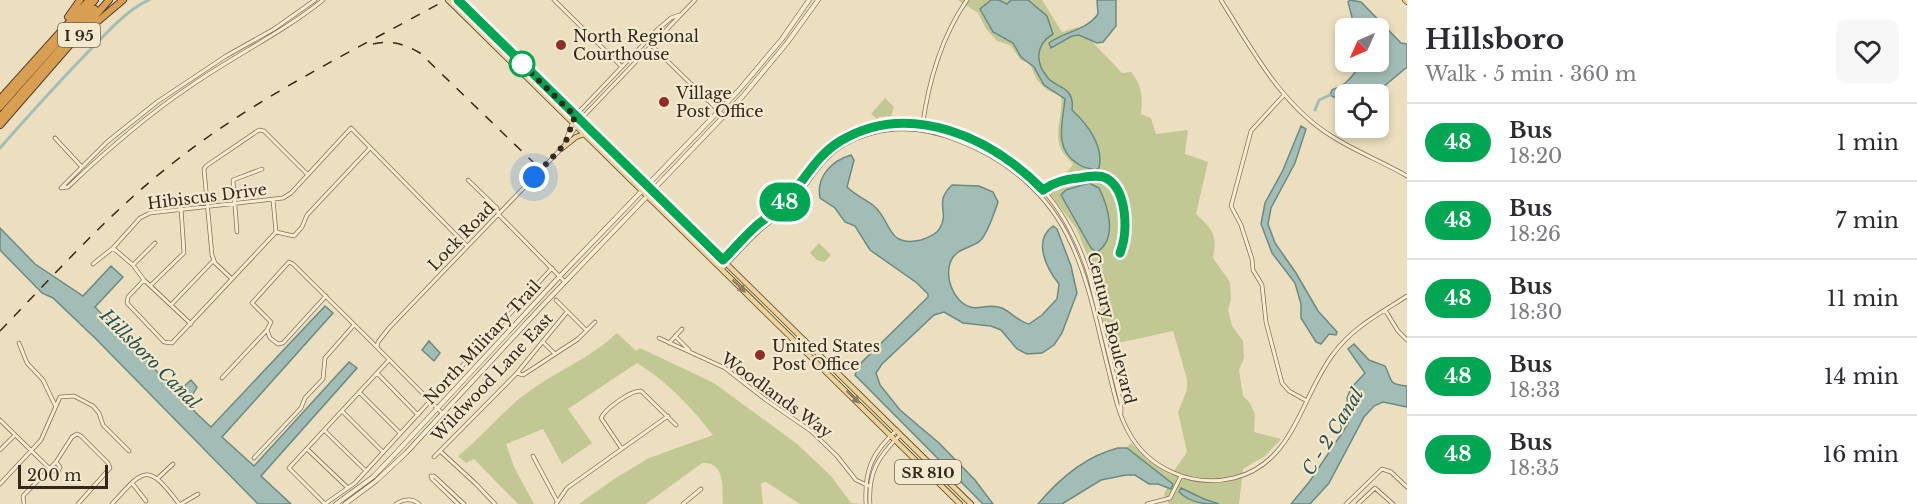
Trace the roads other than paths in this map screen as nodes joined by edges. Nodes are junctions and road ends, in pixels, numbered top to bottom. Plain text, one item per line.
1 (80, 0) edge
2 (88, 0) edge
3 (94, 0) edge
4 (103, 0) edge
5 (109, 0) edge
6 (123, 0) edge
7 (315, 0) edge
8 (323, 0) edge
9 (448, 0) edge
10 (458, 0) edge
11 (554, 0) edge
12 (695, 0) edge
13 (809, 0) edge
14 (818, 0) edge
15 (967, 0) edge
16 (1221, 0) edge
17 (680, 15) junction
18 (474, 26) junction
19 (487, 29) junction
20 (55, 36) junction
21 (651, 45) junction
22 (621, 66) junction
23 (48, 69) junction
24 (519, 70) junction
25 (626, 70) junction
26 (531, 72) junction
27 (1284, 95) junction
28 (0, 99) edge
29 (157, 102) junction
30 (0, 107) edge
31 (160, 107) junction
32 (719, 111) junction
33 (724, 116) junction
34 (0, 117) edge
35 (578, 118) junction
36 (574, 124) junction
37 (923, 124) junction
38 (0, 125) edge
39 (922, 129) junction
40 (584, 134) junction
41 (55, 138) dead end
42 (370, 148) junction
43 (561, 149) junction
44 (81, 166) junction
45 (262, 169) dead end
46 (308, 174) junction
47 (1407, 176) edge
48 (468, 180) dead end
49 (647, 185) junction
50 (642, 191) junction
51 (652, 191) junction
52 (647, 196) junction
53 (273, 200) junction
54 (233, 204) junction
55 (207, 206) junction
56 (181, 208) junction
57 (498, 214) junction
58 (237, 232) dead end
59 (276, 232) junction
60 (155, 243) dead end
61 (467, 246) junction
62 (113, 248) junction
63 (213, 261) junction
64 (725, 262) junction
65 (93, 264) dead end
66 (133, 266) junction
67 (552, 268) junction
68 (720, 268) junction
69 (560, 276) junction
70 (232, 279) junction
71 (144, 280) junction
72 (565, 282) junction
73 (150, 286) junction
74 (326, 296) junction
75 (1407, 296) edge
76 (556, 300) dead end
77 (171, 305) junction
78 (1385, 310) junction
79 (567, 312) junction
80 (508, 317) junction
81 (594, 322) dead end
82 (516, 323) junction
83 (191, 324) junction
84 (354, 325) junction
85 (682, 329) dead end
86 (267, 330) junction
87 (586, 330) junction
88 (800, 335) junction
89 (675, 336) junction
90 (790, 336) junction
91 (659, 339) dead end
92 (1407, 340) edge
93 (542, 341) junction
94 (796, 342) junction
95 (669, 343) junction
96 (19, 344) dead end
97 (808, 344) junction
98 (377, 347) junction
99 (554, 353) junction
100 (692, 353) junction
101 (389, 360) junction
102 (517, 372) junction
103 (377, 373) junction
104 (222, 378) dead end
105 (359, 392) junction
106 (1307, 401) junction
107 (430, 402) junction
108 (55, 405) junction
109 (437, 409) junction
110 (342, 411) junction
111 (442, 414) junction
112 (418, 415) junction
113 (1121, 415) junction
114 (668, 416) junction
115 (0, 420) edge
116 (676, 425) dead end
117 (325, 431) junction
118 (899, 432) junction
119 (401, 434) junction
120 (15, 435) junction
121 (893, 437) junction
122 (307, 449) junction
123 (622, 449) junction
124 (0, 450) edge
125 (129, 451) dead end
126 (440, 451) junction
127 (32, 452) junction
128 (384, 452) junction
129 (532, 456) dead end
130 (254, 458) dead end
131 (434, 458) dead end
132 (56, 462) junction
133 (172, 464) dead end
134 (50, 469) junction
135 (366, 471) junction
136 (45, 474) junction
137 (1181, 476) junction
138 (157, 479) junction
139 (132, 483) junction
140 (0, 484) edge
141 (867, 486) junction
142 (1407, 487) edge
143 (348, 488) junction
144 (701, 489) dead end
145 (198, 494) dead end
146 (146, 501) dead end
147 (557, 503) edge
148 (24, 504) edge
149 (78, 504) edge
150 (112, 504) edge
151 (180, 504) edge
152 (326, 504) edge
153 (336, 504) edge
154 (345, 504) edge
155 (396, 504) edge
156 (419, 504) edge
157 (458, 504) edge
158 (464, 504) edge
159 (494, 504) edge
160 (683, 504) edge
161 (866, 504) edge
162 (870, 504) edge
163 (960, 504) edge
164 (971, 504) edge
165 (1147, 504) edge
166 (1346, 504) edge
167 (1358, 504) edge
168 (1393, 504) edge

1 - 20 highway
2 - 20 highway, I 95
3 - 30 highway
4 - 34 highway
5 - 23 highway, I 95
6 - 23 highway
7 - 29 street
8 - 31 street
9 - 18 main road, SR 810
10 - 19 main road, SR 810
11 - 22 street
12 - 17 street
13 - 32 street, North Military Trail
14 - 33 street, North Military Trail
15 - 37 street
16 - 27 street
17 - 21 street
17 - 22 street
18 - 19 main road
18 - 24 main road, SR 810
19 - 26 main road, SR 810
20 - 28 highway, I 95
21 - 25 street
21 - 32 street
22 - 25 street
22 - 35 street
23 - 38 highway, I 95
24 - 26 main road
24 - 36 main road, SR 810
25 - 35 street
26 - 35 main road, SR 810
27 - 47 street
27 - 106 street
29 - 31 street
29 - 44 street
31 - 44 street
32 - 33 street
32 - 49 street, North Military Trail
33 - 51 street, North Military Trail
35 - 36 street, Lock Road
35 - 49 main road, SR 810
36 - 40 main road, SR 810
36 - 43 street, Lock Road
37 - 39 street
37 - 64 street, Century Boulevard
37 - 113 street, Century Boulevard
39 - 64 street, Century Boulevard
39 - 113 street, Century Boulevard
40 - 43 main road
40 - 50 main road, SR 810
41 - 44 street
42 - 46 street, Hibiscus Drive
42 - 59 street
42 - 61 street
43 - 57 street, Lock Road
45 - 54 street
46 - 53 street, Hibiscus Drive
46 - 55 street
48 - 57 street
49 - 50 street, North Military Trail
49 - 51 main road, SR 810
50 - 52 main road, SR 810
50 - 69 street, North Military Trail
51 - 52 street, North Military Trail
51 - 64 main road, SR 810
52 - 68 main road, SR 810
52 - 72 street, North Military Trail
53 - 54 street, Hibiscus Drive
53 - 59 street
54 - 55 street, Hibiscus Drive
54 - 58 street
55 - 56 street, Hibiscus Drive
55 - 63 street
56 - 62 street, Hibiscus Drive
56 - 73 street
57 - 61 street, Lock Road
57 - 67 street
59 - 70 street
60 - 66 street
61 - 98 street, Lock Road
62 - 65 street, Hibiscus Drive
62 - 66 street
63 - 70 street
63 - 77 street
64 - 68 street, Century Boulevard
64 - 88 main road, SR 810
66 - 71 street
67 - 69 street
67 - 80 street, North Military Trail
68 -> 90 main road, SR 810
69 - 72 street
69 - 82 street, North Military Trail
70 - 83 street
71 - 73 street
71 - 83 street
72 - 111 street, North Military Trail
73 - 77 street
74 - 84 street
74 - 86 street
74 - 86 street
75 - 78 street, Century Boulevard
76 - 79 street
77 - 83 street
78 - 92 street
78 - 106 street, Century Boulevard
79 - 87 street
79 - 93 street, Wildwood Lane East
80 - 82 street
80 - 107 street, North Military Trail
81 - 87 street
82 - 109 street, North Military Trail
84 - 98 street
84 - 130 street
85 - 89 street
86 - 104 street
87 - 99 street
88 - 90 main road
88 - 97 main road, SR 810
89 - 95 street
89 - 100 street
90 - 94 main road, SR 810
91 - 95 street, Woodlands Way
93 - 99 street
93 - 102 street, Wildwood Lane East
94 - 97 main road
94 -> 121 main road, SR 810
95 - 100 street, Woodlands Way
96 - 108 street
97 - 118 main road, SR 810
98 - 101 street
99 - 102 street
100 - 141 street, Woodlands Way
101 - 103 street
101 - 107 street
102 - 126 street, Wildwood Lane East
103 - 105 street
103 - 112 street
105 - 110 street
105 - 119 street
106 - 137 street, Century Boulevard
107 - 109 street
107 - 112 street, North Military Trail
108 - 125 street
108 - 127 street
109 - 111 street
109 - 153 street, North Military Trail
110 - 117 street
110 - 128 street
111 - 154 street, North Military Trail
112 - 119 street, North Military Trail
113 - 137 street, Century Boulevard
114 - 116 street
114 - 123 street
114 - 123 street
115 - 120 street
117 - 122 street
117 - 135 street
118 - 121 street
118 - 164 main road, SR 810
119 - 128 street, North Military Trail
120 - 124 street
120 - 127 street
121 - 141 street
121 - 163 main road, SR 810
122 - 143 street
122 - 152 street
123 - 147 street
126 - 131 street, Wildwood Lane East
126 - 159 street
127 - 134 street
127 - 140 street
128 - 135 street, North Military Trail
129 - 147 street
132 - 134 street
132 - 136 street
132 - 149 street
133 - 138 street
134 - 136 street
135 - 143 street, North Military Trail
136 - 148 street
137 - 165 street
138 - 139 street
138 - 151 street
139 - 146 street
139 - 150 street
141 - 161 street
141 - 162 street
142 - 166 street
143 - 152 street, North Military Trail
144 - 160 street
145 - 151 street
155 - 156 street
157 - 158 street
167 - 168 street

